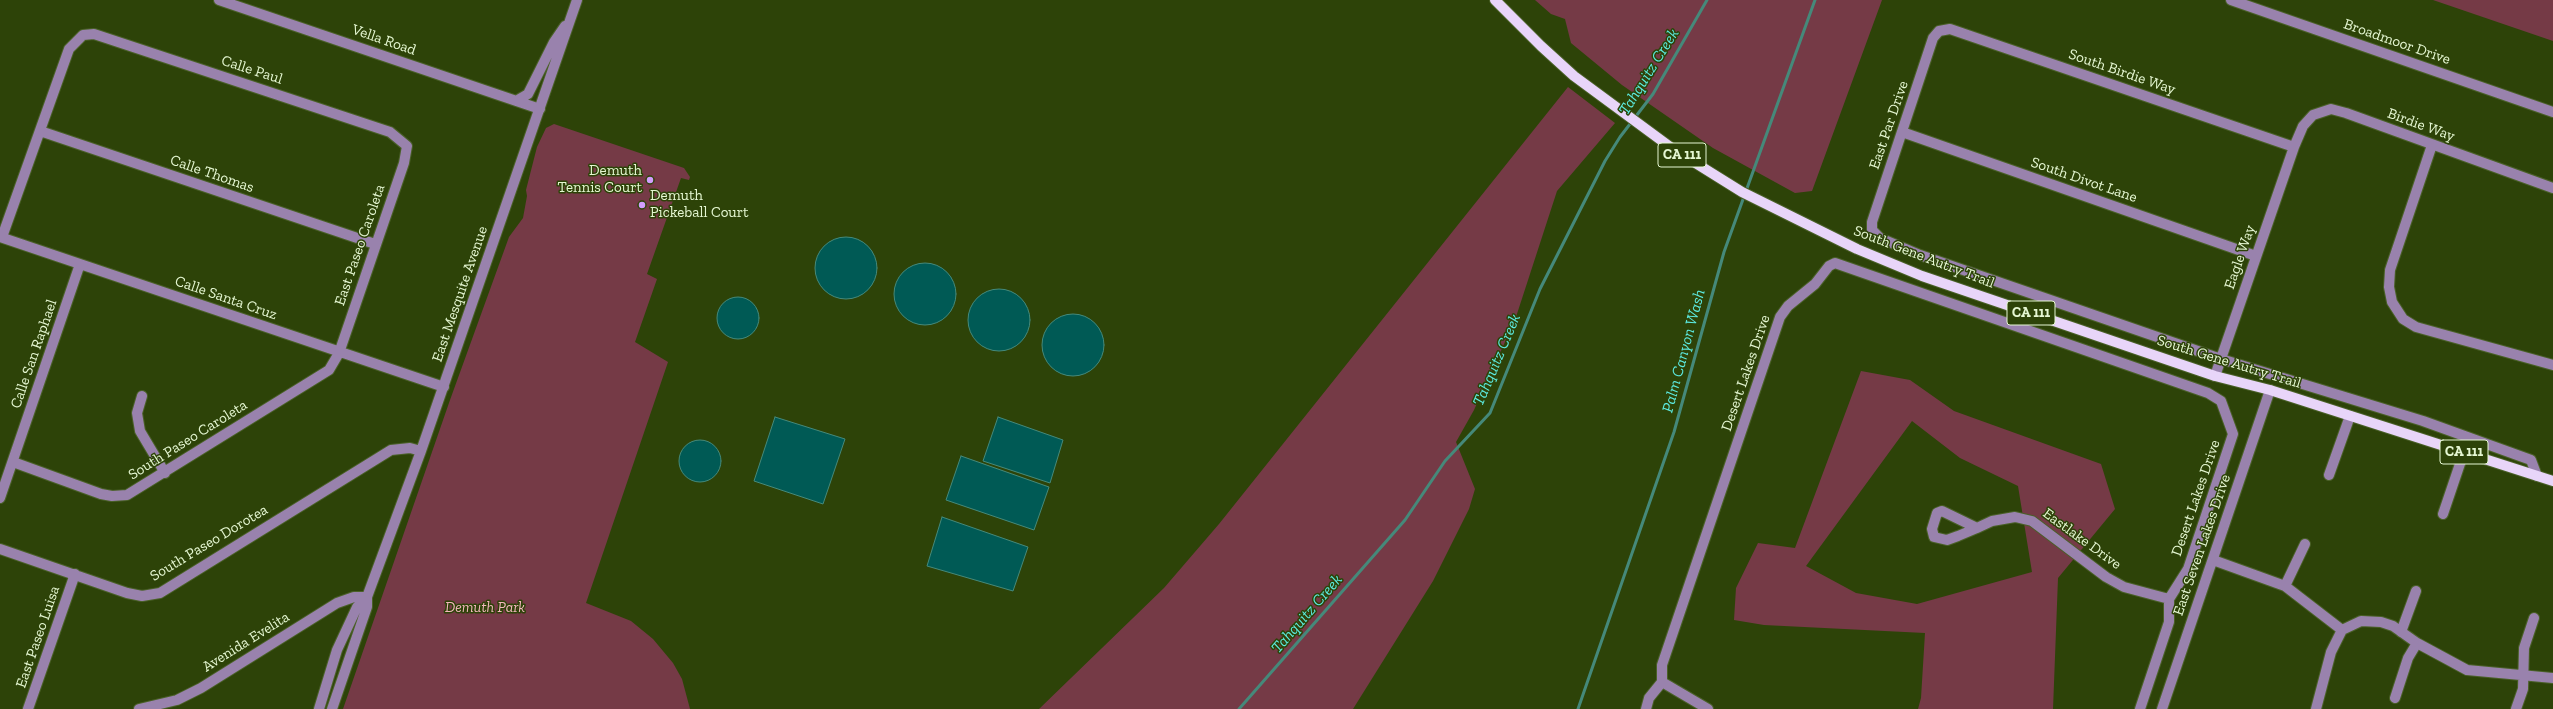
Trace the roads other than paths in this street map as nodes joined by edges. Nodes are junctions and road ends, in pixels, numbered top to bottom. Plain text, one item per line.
1 (219, 0) edge
2 (577, 0) edge
3 (1495, 0) edge
4 (2231, 0) edge
5 (571, 18) junction
6 (1939, 31) joint
7 (516, 101) junction
8 (540, 109) junction
9 (2553, 112) edge
10 (40, 131) junction
11 (1902, 132) junction
12 (2432, 145) junction
13 (407, 146) joint
14 (2294, 147) junction
15 (2553, 188) edge
16 (1872, 230) joint
17 (1, 237) edge
18 (375, 244) junction
19 (2256, 256) junction
20 (80, 264) junction
21 (339, 353) junction
22 (2221, 359) junction
23 (2553, 365) edge
24 (2215, 376) junction
25 (444, 387) junction
26 (2270, 390) junction
27 (142, 396) dead end
28 (2350, 416) junction
29 (421, 451) junction
30 (2464, 452) junction
31 (13, 462) junction
32 (165, 473) junction
33 (2329, 475) dead end
34 (2537, 476) junction
35 (2553, 481) edge
36 (0, 498) edge
37 (2443, 514) dead end
38 (1977, 528) dead end
39 (2306, 544) dead end
40 (0, 548) edge
41 (2213, 560) junction
42 (75, 574) junction
43 (2285, 586) junction
44 (2416, 591) dead end
45 (367, 597) junction
46 (2169, 600) junction
47 (2534, 618) dead end
48 (2342, 630) junction
49 (2401, 632) junction
50 (2417, 644) junction
51 (2522, 675) junction
52 (2553, 678) edge
53 (1662, 682) junction
54 (2395, 698) dead end
55 (28, 709) edge
56 (139, 709) edge
57 (319, 709) edge
58 (332, 709) edge
59 (1646, 709) edge
60 (1708, 709) edge
61 (2140, 709) edge
62 (2162, 709) edge
63 (2316, 709) edge
64 (2516, 709) edge

1 - 7 street, Vella Road
2 - 5 street, East Mesquite Avenue
3 - 24 main road, South Gene Autry Trail / CA 111
4 - 9 street, Broadmoor Drive
5 - 7 street
5 - 8 street, East Mesquite Avenue
6 - 11 street, East Par Drive
6 - 14 street, South Birdie Way
7 - 8 street, Vella Road
8 - 25 street, East Mesquite Avenue
10 - 13 street, Calle Paul
10 - 17 street
10 - 18 street, Calle Thomas
11 - 16 street, East Par Drive
11 - 19 street, South Divot Lane
12 - 14 street, Birdie Way
12 - 15 street, Birdie Way
12 - 23 street
13 - 18 street, East Paseo Caroleta
14 - 19 street, Eagle Way
16 - 22 street, South Gene Autry Trail
17 - 20 street, Calle Santa Cruz
18 - 21 street, East Paseo Caroleta
19 - 22 street, Eagle Way
20 - 21 street, Calle Santa Cruz
20 - 31 street, Calle San Raphael
21 - 25 street, Calle Santa Cruz
21 - 32 street, South Paseo Caroleta
22 - 24 street, Eagle Way
22 - 34 street, South Gene Autry Trail
24 - 26 main road, South Gene Autry Trail / CA 111
25 - 29 street, East Mesquite Avenue
26 - 28 main road, South Gene Autry Trail / CA 111
26 - 41 street, East Seven Lakes Drive
27 - 32 street
28 - 30 main road, South Gene Autry Trail / CA 111
28 - 33 street
29 - 42 street, South Paseo Dorotea
29 - 45 street, East Mesquite Avenue
30 - 34 main road, South Gene Autry Trail / CA 111
30 - 37 street
31 - 32 street, South Paseo Caroleta
31 - 36 street, Calle San Raphael
34 - 35 main road, South Gene Autry Trail / CA 111
38 - 46 street, Eastlake Drive
39 - 43 street
40 - 42 street, South Paseo Dorotea
41 - 43 street
41 - 62 street, East Seven Lakes Drive
42 - 55 street, East Paseo Luisa
43 - 48 street
44 - 49 street
45 - 56 street, Avenida Evelita
45 - 57 street, East Mesquite Avenue
45 - 58 street, East Mesquite Avenue
46 - 53 street, Desert Lakes Drive
46 - 61 street
47 - 51 street
48 - 49 street
48 - 63 street
49 - 50 street
50 - 51 street
50 - 54 street
51 - 52 street
51 - 64 street
53 - 59 street
53 - 60 street

